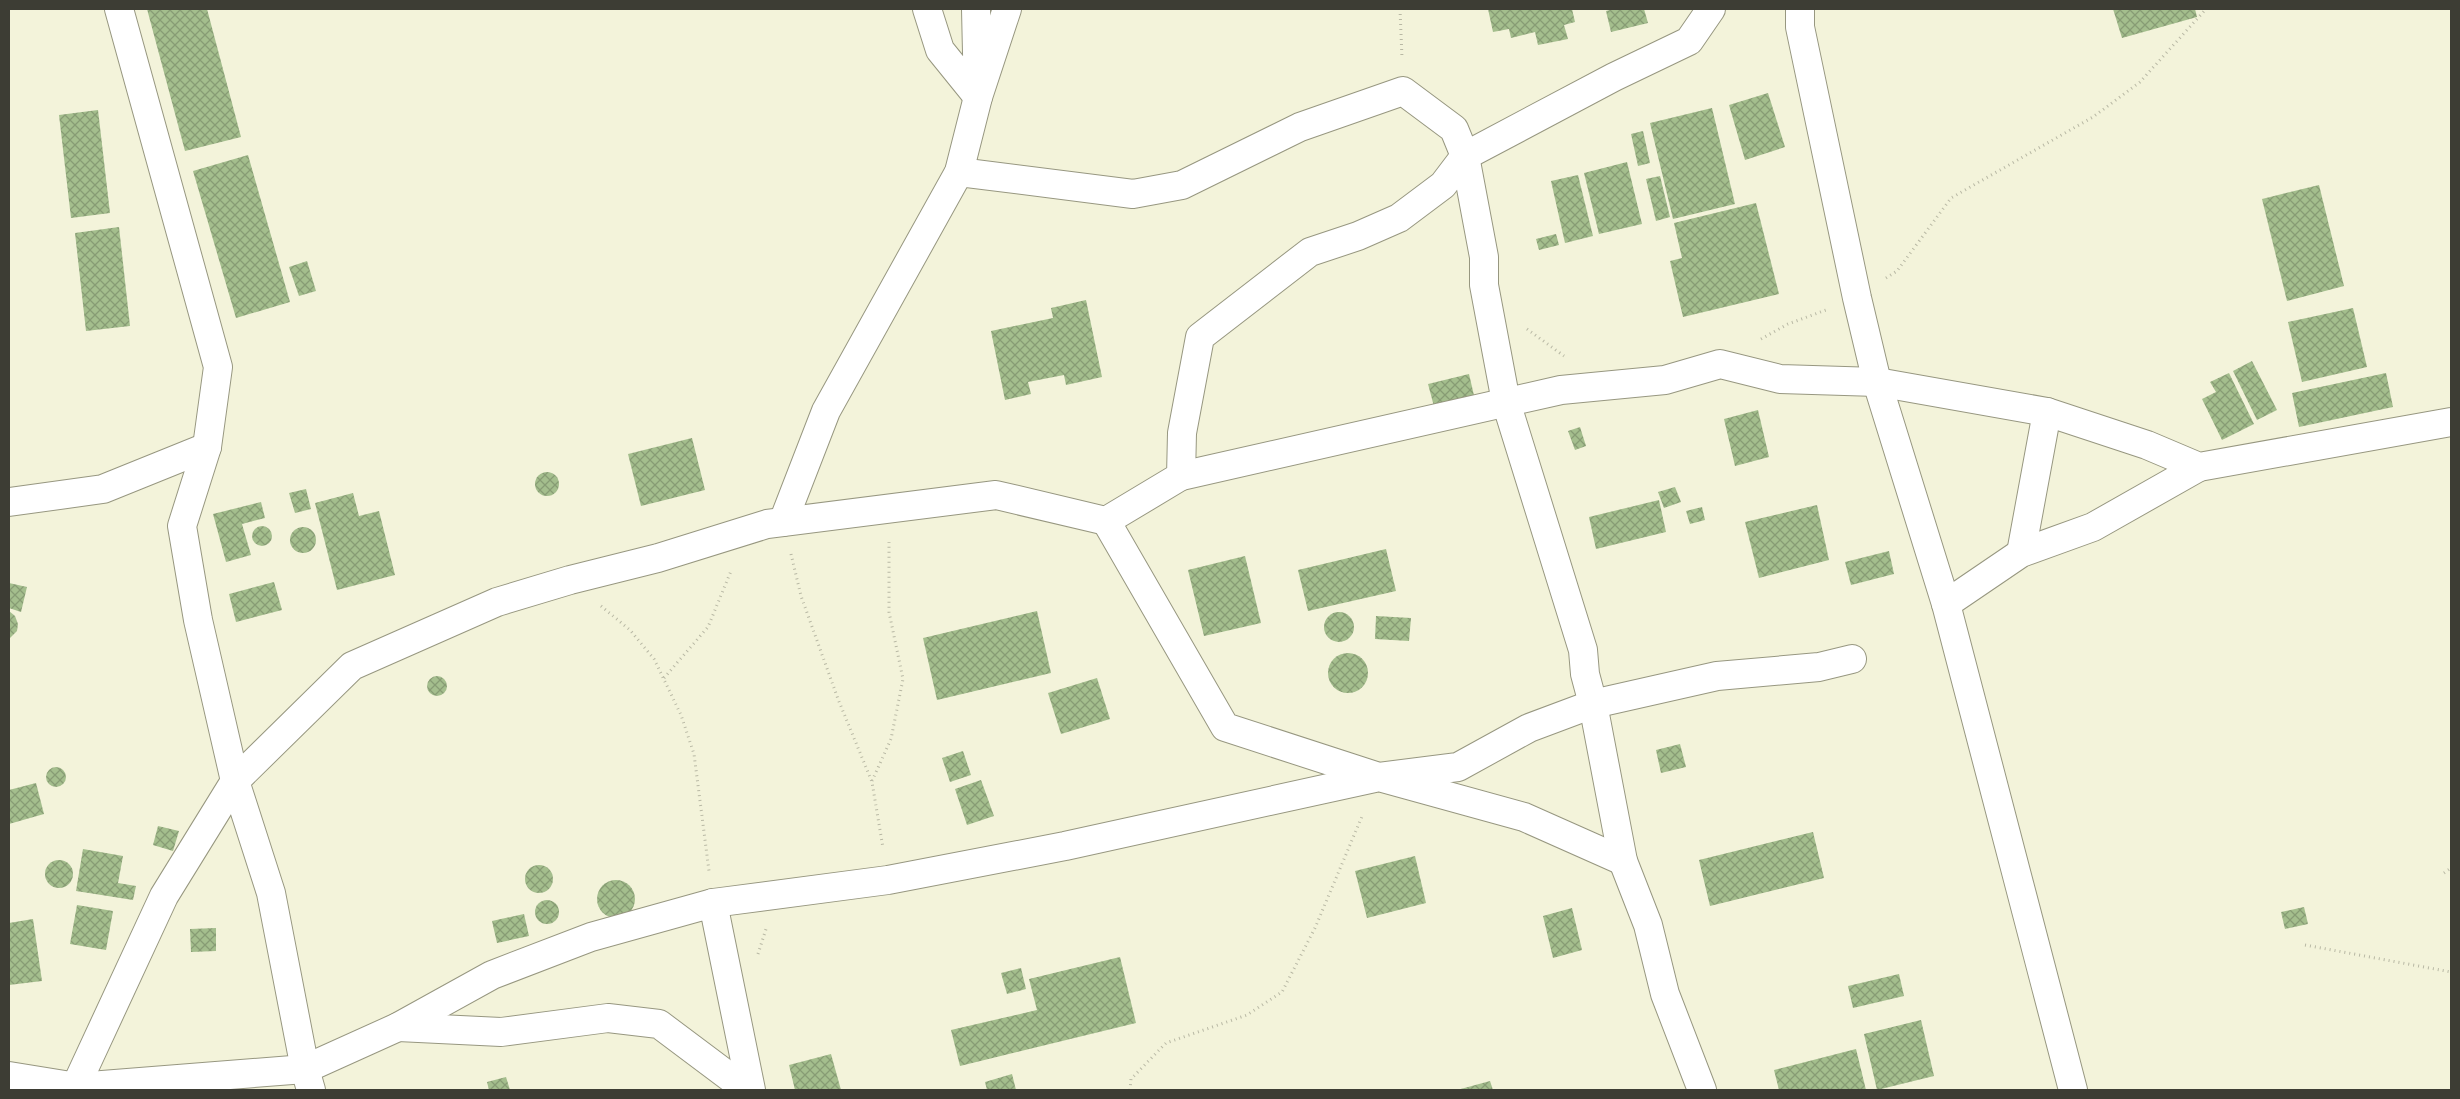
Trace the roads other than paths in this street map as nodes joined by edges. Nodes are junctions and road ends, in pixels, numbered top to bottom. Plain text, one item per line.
1 (119, 9) edge
2 (927, 9) edge
3 (976, 9) edge
4 (1007, 9) edge
5 (1711, 9) edge
6 (1802, 15) edge
7 (978, 97) junction
8 (1465, 156) junction
9 (960, 172) junction
10 (1877, 382) junction
11 (1506, 402) junction
12 (2047, 412) junction
13 (2451, 422) edge
14 (207, 446) junction
15 (2199, 467) junction
16 (1181, 476) junction
17 (9, 502) edge
18 (1106, 521) junction
19 (783, 522) junction
20 (2021, 553) junction
21 (1946, 604) junction
22 (1852, 660) dead end
23 (1594, 704) junction
24 (1379, 777) junction
25 (235, 781) junction
26 (1623, 861) junction
27 (713, 903) junction
28 (398, 1027) junction
29 (9, 1076) edge
30 (308, 1080) edge
31 (76, 1089) edge
32 (749, 1090) edge
33 (1702, 1090) edge
34 (2073, 1090) edge

1 - 14 street
2 - 7 street
3 - 7 street
4 - 7 street
5 - 8 street
6 - 10 street
7 - 9 street
8 - 9 street
8 - 11 street
8 - 16 street
9 - 19 street
10 - 11 street
10 - 12 street
10 - 21 street
11 - 16 street
11 - 23 street
12 - 15 street
12 - 20 street
13 - 15 street
14 - 17 street
14 - 25 street
15 - 20 street
16 - 18 street
18 - 19 street
18 - 24 street
19 - 25 street
20 - 21 street
21 - 34 street
22 - 23 street
23 - 24 street
23 - 26 street
24 - 26 street
24 - 27 street
25 - 30 street
25 - 31 street
26 - 33 street
27 - 28 street
27 - 32 street
28 - 30 street
28 - 32 street
29 - 31 street
30 - 31 street

